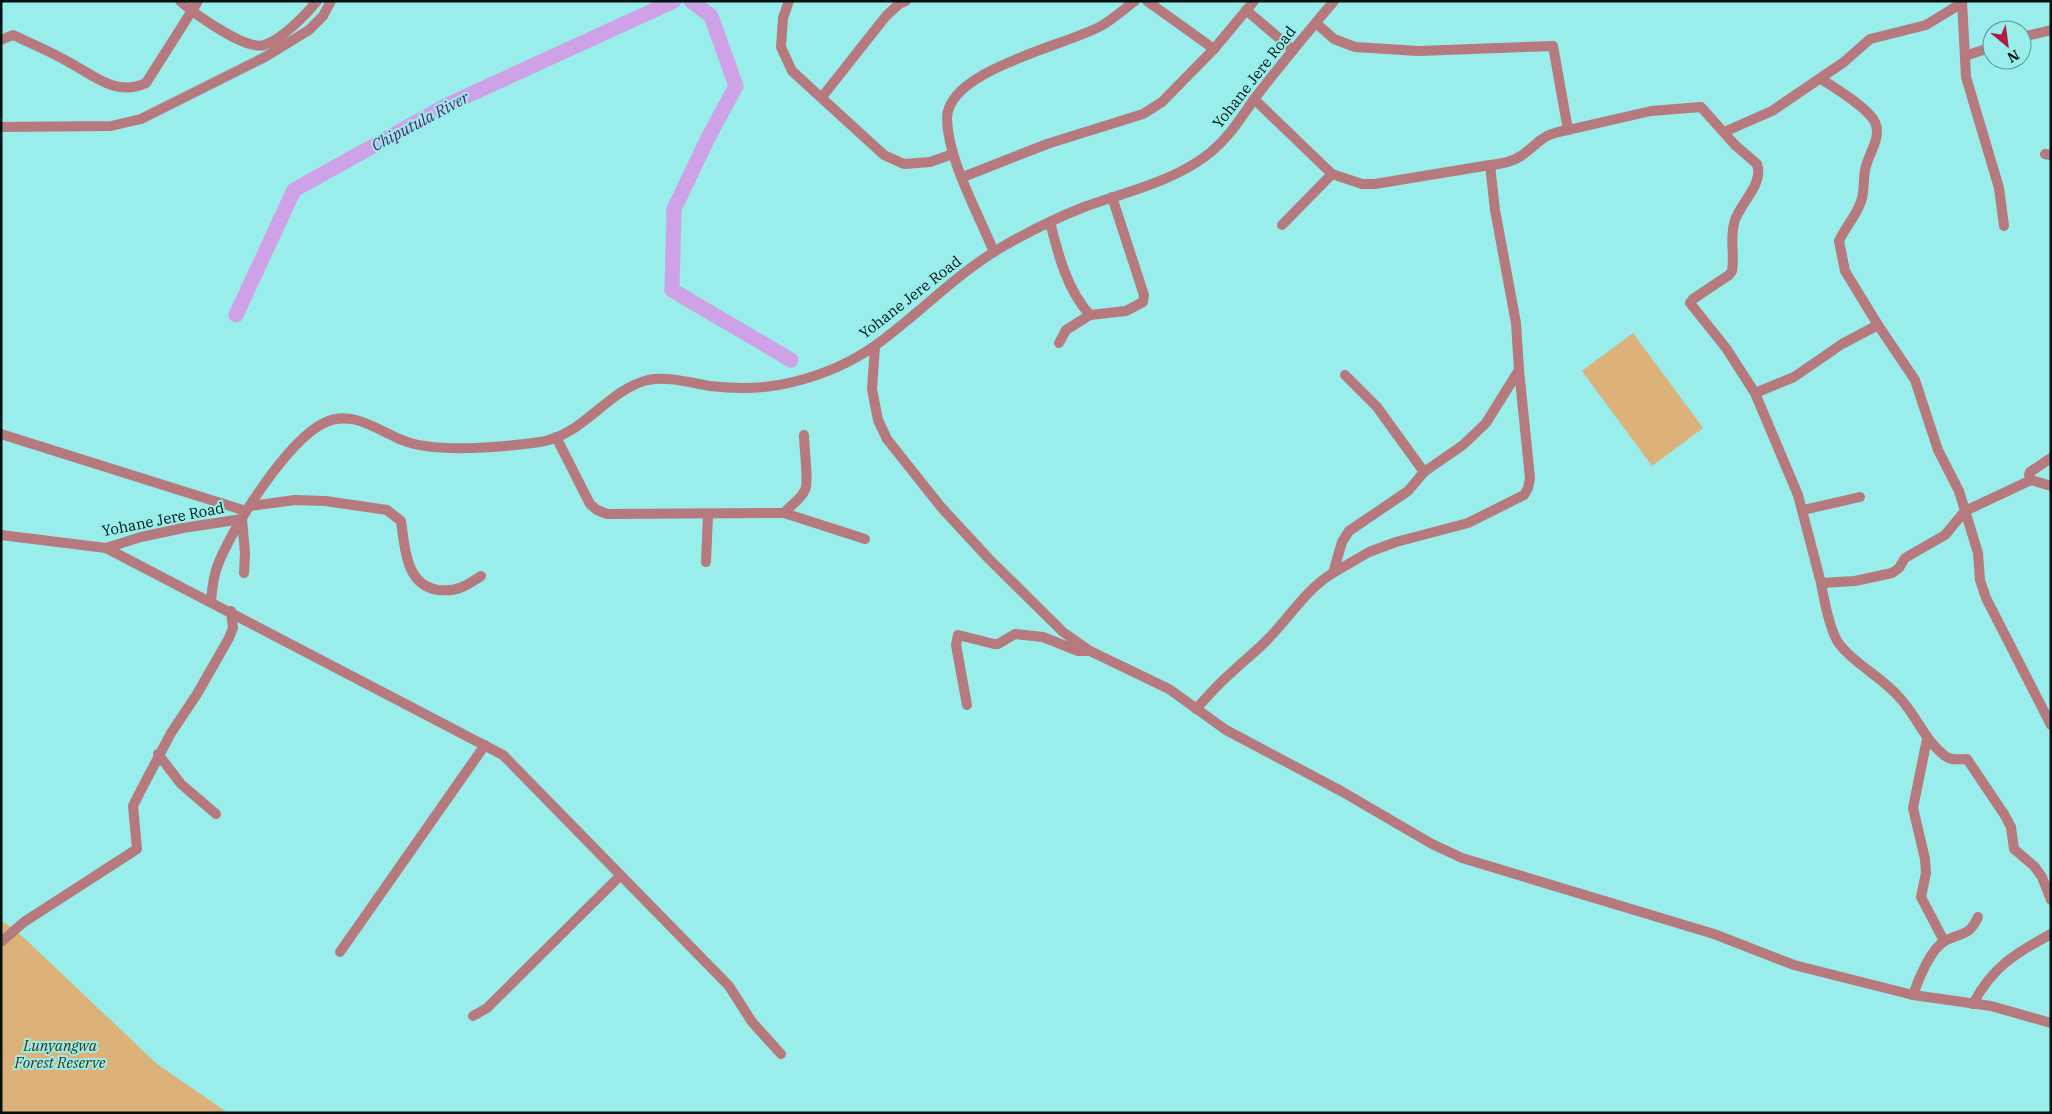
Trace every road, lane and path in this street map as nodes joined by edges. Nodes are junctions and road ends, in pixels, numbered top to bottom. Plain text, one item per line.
1 (180, 1) edge
2 (198, 1) edge
3 (317, 1) edge
4 (331, 1) edge
5 (789, 1) edge
6 (906, 1) edge
7 (1135, 1) edge
8 (1148, 1) edge
9 (1254, 1) edge
10 (1334, 1) edge
11 (1962, 2) edge
12 (1246, 10) junction
13 (192, 11) junction
14 (1316, 23) junction
15 (2051, 30) edge
16 (2032, 35) edge
17 (1, 40) edge
18 (1214, 49) junction
19 (1293, 50) junction
20 (1982, 50) edge
21 (1965, 56) junction
22 (1821, 79) junction
23 (822, 96) junction
24 (1254, 99) junction
25 (1, 127) edge
26 (1568, 130) junction
27 (1724, 132) junction
28 (953, 154) junction
29 (1490, 165) junction
30 (1332, 174) junction
31 (963, 177) junction
32 (1112, 197) junction
33 (1050, 222) junction
34 (1282, 225) dead end
35 (2004, 226) dead end
36 (994, 252) junction
37 (1090, 315) junction
38 (1878, 325) junction
39 (1060, 343) dead end
40 (875, 346) junction
41 (1518, 370) junction
42 (1345, 375) dead end
43 (1755, 393) junction
44 (1, 434) edge
45 (804, 435) dead end
46 (556, 437) junction
47 (2051, 458) edge
48 (1424, 472) junction
49 (2031, 480) junction
50 (2051, 486) edge
51 (1860, 497) dead end
52 (1803, 510) junction
53 (1965, 511) junction
54 (246, 512) junction
55 (784, 513) junction
56 (708, 515) junction
57 (1, 535) edge
58 (865, 539) dead end
59 (106, 548) junction
60 (706, 562) dead end
61 (244, 573) dead end
62 (1333, 574) junction
63 (481, 576) dead end
64 (1821, 583) junction
65 (211, 601) junction
66 (231, 611) junction
67 (1090, 651) junction
68 (967, 705) dead end
69 (1196, 710) junction
70 (2051, 725) edge
71 (1927, 738) junction
72 (485, 745) junction
73 (158, 754) junction
74 (216, 814) dead end
75 (620, 876) junction
76 (2051, 900) edge
77 (1978, 917) dead end
78 (2051, 934) edge
79 (1944, 941) junction
80 (1, 942) edge
81 (340, 952) dead end
82 (1913, 995) junction
83 (1973, 1004) junction
84 (474, 1016) dead end
85 (2051, 1023) edge
86 (781, 1054) dead end

1 - 13 street
2 - 13 street
3 - 13 street
4 - 25 street
5 - 23 street
6 - 23 street
7 - 28 street
8 - 18 street
9 - 12 street
10 - 14 street, Yohane Jere Road
11 - 21 street
11 - 22 street
12 - 18 street
12 - 19 street
13 - 17 street
14 - 19 street, Yohane Jere Road
14 - 26 street
15 - 16 street
18 - 31 street
19 - 24 street, Yohane Jere Road
20 - 21 street
21 - 35 street
22 - 27 street
22 - 38 street
23 - 28 street
24 - 30 street
24 - 32 street, Yohane Jere Road
26 - 27 street
26 - 29 street
27 - 43 street
28 - 31 street
29 - 30 street
29 - 41 street
30 - 34 street
31 - 36 street
32 - 33 street, Yohane Jere Road
32 - 37 street
33 - 36 street, Yohane Jere Road
33 - 37 street
36 - 40 street, Yohane Jere Road
37 - 39 street
38 - 43 street
38 - 53 street
40 - 46 street, Yohane Jere Road
40 - 67 street
41 - 48 street
41 - 62 street
42 - 48 street
43 - 52 street
44 - 54 street
45 - 55 street
46 - 54 street, Yohane Jere Road
46 - 56 street
47 - 49 street
48 - 62 street
49 - 50 street
49 - 53 street
51 - 52 street
52 - 64 street
53 - 64 street
53 - 70 street
54 - 59 street, Yohane Jere Road
54 - 61 street
54 - 63 street
54 - 65 street, Yohane Jere Road
55 - 56 street
55 - 58 street
56 - 60 street
57 - 59 street, Yohane Jere Road
59 - 65 street
62 - 69 street
64 - 71 street
65 - 66 street
66 - 72 street
66 - 73 street
67 - 68 street
67 - 69 street
69 - 82 street
71 - 76 street
71 - 79 street
72 - 75 street
72 - 81 street
73 - 74 street
73 - 80 street
75 - 84 street
75 - 86 street
77 - 79 street
78 - 83 street
79 - 82 street
82 - 83 street
83 - 85 street

